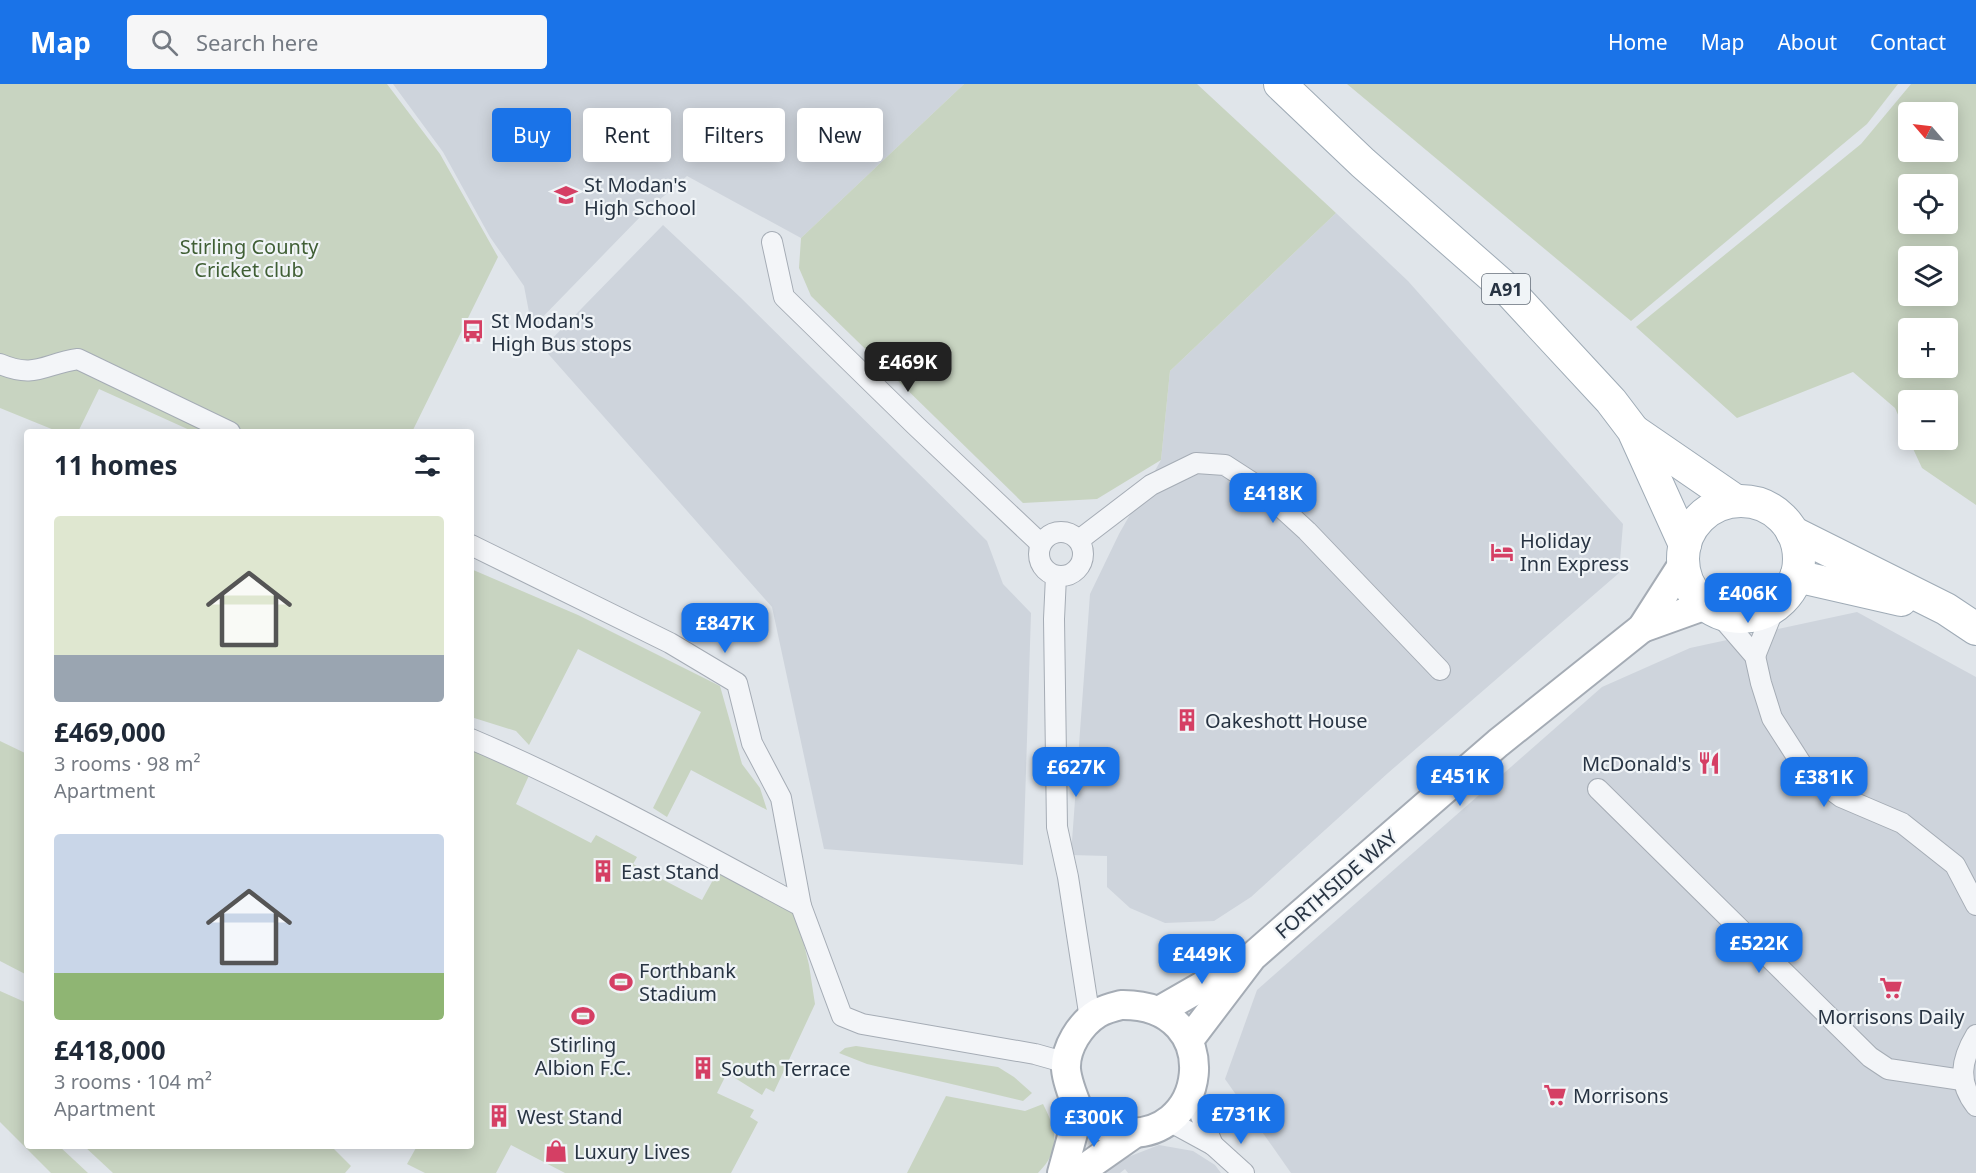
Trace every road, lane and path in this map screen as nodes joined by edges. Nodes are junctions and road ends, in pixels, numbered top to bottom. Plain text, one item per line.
1 (1280, 84) edge
2 (772, 242) dead end
3 (0, 364) edge
4 (224, 429) edge
5 (1633, 430) junction
6 (1736, 501) junction
7 (1792, 532) junction
8 (1079, 540) junction
9 (1041, 544) junction
10 (474, 546) edge
11 (1684, 554) junction
12 (1056, 576) junction
13 (1796, 576) junction
14 (1775, 606) junction
15 (1711, 609) junction
16 (1946, 609) junction
17 (1642, 628) junction
18 (1976, 629) edge
19 (1755, 656) junction
20 (1440, 670) dead end
21 (474, 740) edge
22 (1598, 789) dead end
23 (1976, 905) edge
24 (801, 906) junction
25 (1252, 957) junction
26 (1160, 1011) junction
27 (1090, 1019) junction
28 (1976, 1034) edge
29 (1189, 1040) junction
30 (1067, 1063) junction
31 (1962, 1080) junction
32 (1191, 1092) junction
33 (1976, 1106) edge
34 (1079, 1111) junction
35 (1169, 1121) junction
36 (1135, 1133) junction
37 (1213, 1145) junction
38 (1062, 1173) edge
39 (1078, 1173) edge
40 (1244, 1173) edge

1 - 5 main road, A91
2 - 9 street
3 - 4 street
5 - 6 main road, A91
5 - 11 main road, A91
6 - 7 main road, A91
6 - 11 main road
7 - 13 main road
7 - 16 main road, A91
8 - 9 street
8 - 12 street
8 - 20 street
9 - 12 street
10 - 24 street
11 - 15 main road, A91
11 - 17 street, FORTHSIDE WAY
12 - 27 street
13 - 14 main road
13 - 16 main road, A91
14 - 15 main road
14 - 19 street
15 - 17 street, FORTHSIDE WAY
15 - 19 street
16 - 18 main road, A91
17 - 25 street, FORTHSIDE WAY
19 - 23 street
21 - 24 street
22 - 31 street
24 - 30 street
25 - 26 street, FORTHSIDE WAY
25 - 29 street, FORTHSIDE WAY
26 - 27 street
26 - 29 street
27 - 30 street
28 - 31 street
29 - 32 street
30 - 34 street
31 - 33 street
32 - 35 street
32 - 37 street
34 - 36 street
34 - 38 street
35 - 36 street
35 - 37 street
36 - 39 street
37 - 40 street

